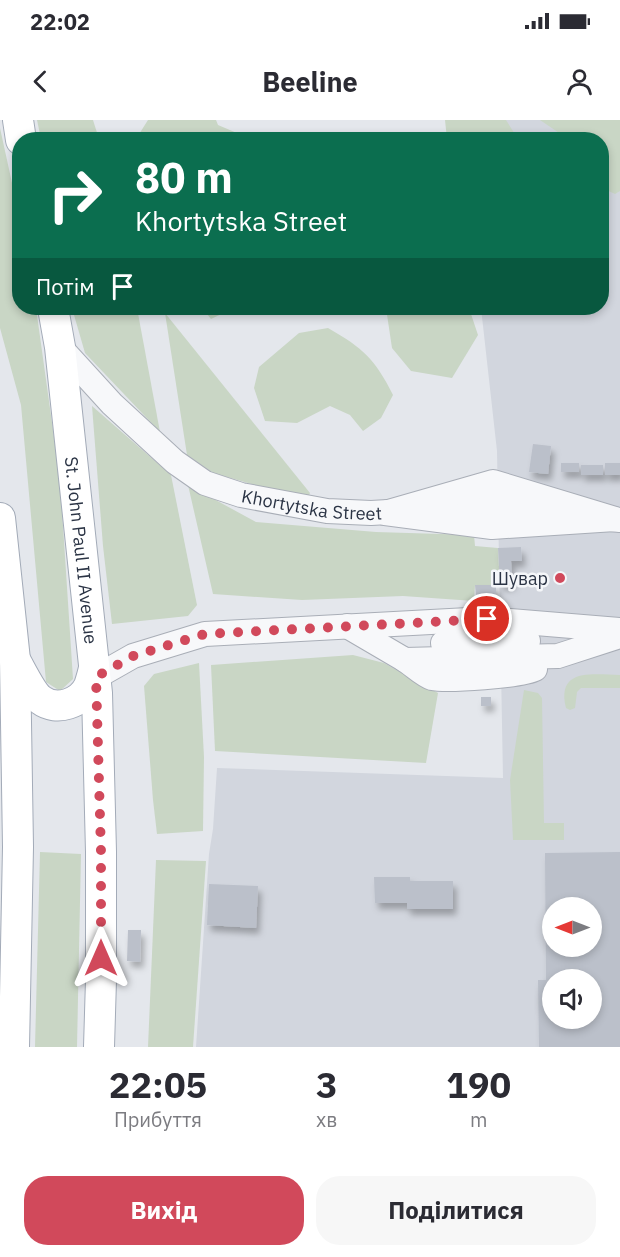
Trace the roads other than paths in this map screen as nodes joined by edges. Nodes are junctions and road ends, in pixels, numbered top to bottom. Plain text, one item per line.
1 (53, 315) edge
2 (60, 347) junction
3 (386, 513) junction
4 (617, 520) edge
5 (1, 532) edge
6 (347, 626) junction
7 (620, 630) edge
8 (620, 636) edge
9 (380, 645) junction
10 (558, 649) junction
11 (15, 660) junction
12 (95, 672) junction
13 (14, 1047) edge
14 (99, 1047) edge

1 - 2 main road, St. John Paul II Avenue
2 - 3 lane, Khortytska Street
2 - 12 main road, St. John Paul II Avenue
3 - 4 lane
3 - 4 lane
5 - 11 main road
6 - 7 lane
6 - 9 lane
6 - 12 lane
8 - 10 lane
9 - 10 lane
9 - 10 lane
11 - 12 main road
11 - 13 main road
12 - 14 main road, St. John Paul II Avenue

